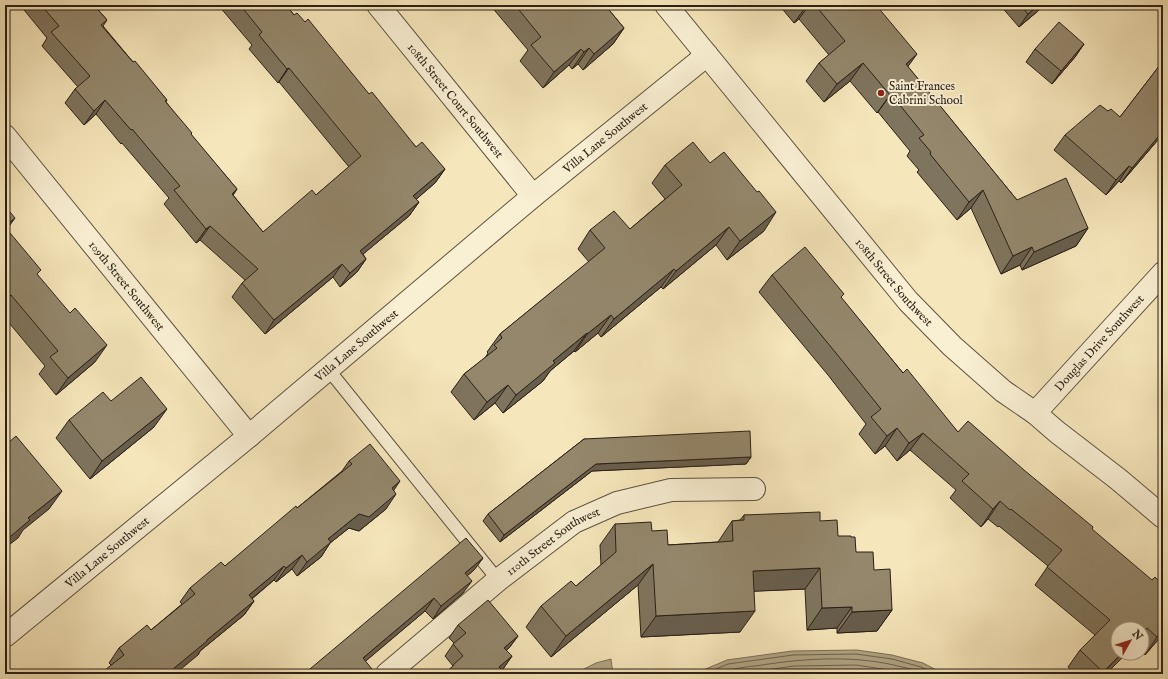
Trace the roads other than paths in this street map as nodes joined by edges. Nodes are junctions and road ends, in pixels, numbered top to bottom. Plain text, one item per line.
1 (378, 5) edge
2 (666, 5) edge
3 (707, 55) junction
4 (5, 136) edge
5 (533, 196) junction
6 (1163, 273) edge
7 (328, 369) junction
8 (1035, 413) junction
9 (249, 436) junction
10 (754, 489) dead end
11 (1163, 517) edge
12 (498, 580) junction
13 (5, 636) edge
14 (387, 674) edge

1 - 5 street, 108th Street Court Southwest
2 - 3 street, 108th Street Southwest
3 - 5 street, Villa Lane Southwest
3 - 8 street, 108th Street Southwest
4 - 9 street, 109th Street Southwest
5 - 7 street, Villa Lane Southwest
6 - 8 street, Douglas Drive Southwest
7 - 9 street, Villa Lane Southwest
7 - 12 lane
8 - 11 street, 108th Street Southwest
9 - 13 street, Villa Lane Southwest
10 - 12 street, 110th Street Southwest
12 - 14 street, 110th Street Southwest

